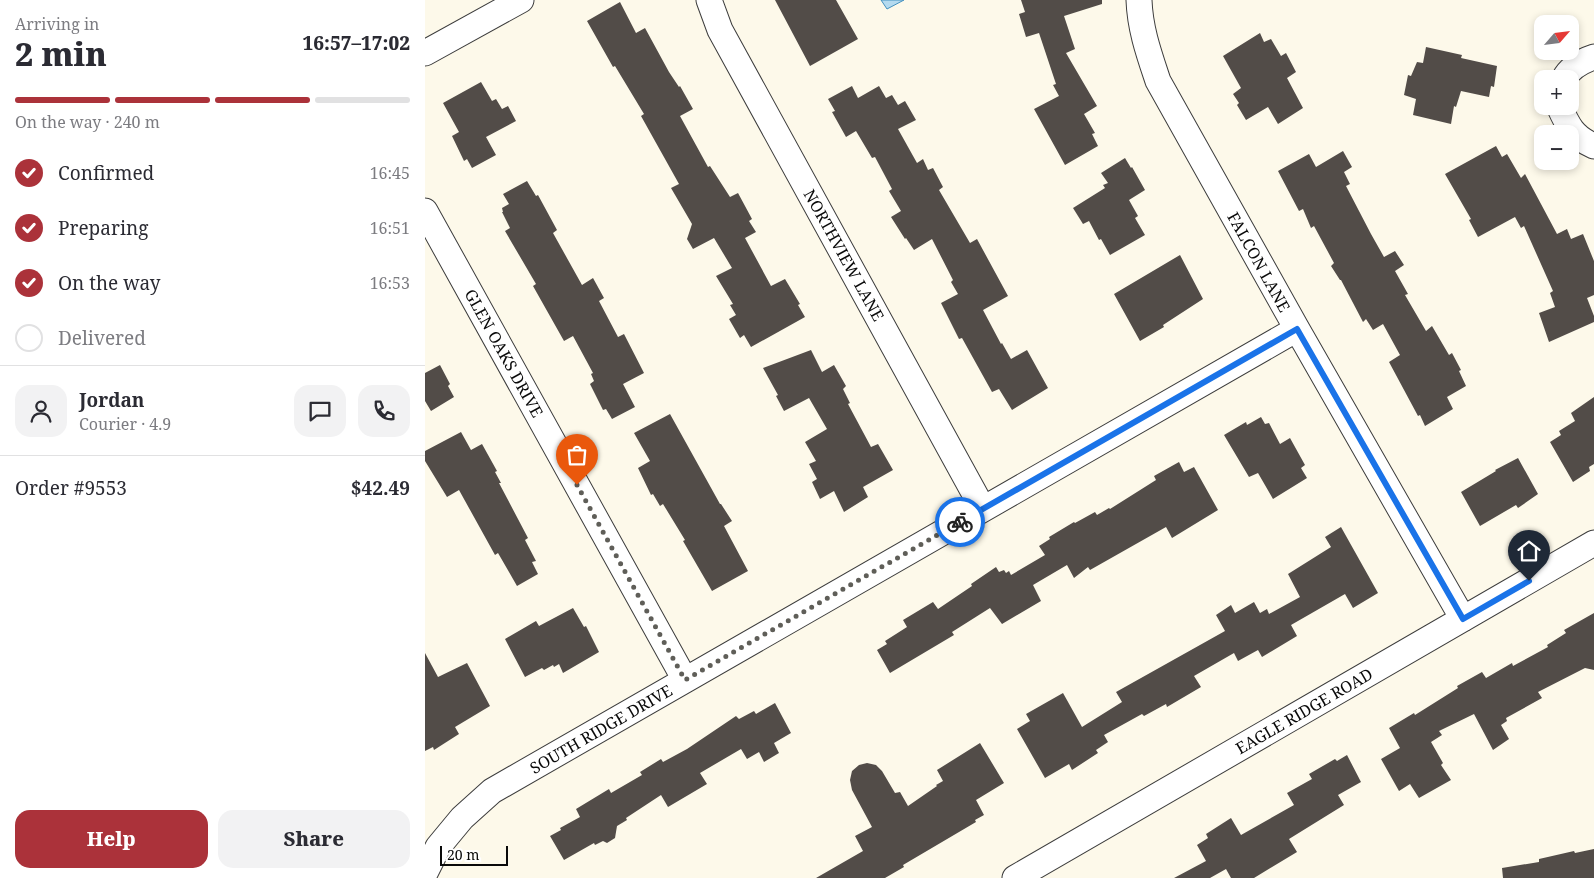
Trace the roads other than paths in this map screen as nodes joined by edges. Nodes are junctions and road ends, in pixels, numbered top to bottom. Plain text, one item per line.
1 (521, 0) edge
2 (709, 0) edge
3 (1139, 0) edge
4 (425, 53) edge
5 (1594, 57) edge
6 (1571, 70) edge
7 (1563, 115) edge
8 (1594, 146) edge
9 (425, 211) edge
10 (1297, 329) junction
11 (983, 509) junction
12 (1594, 543) edge
13 (1463, 619) junction
14 (685, 680) junction
15 (425, 874) edge
16 (1015, 878) edge

1 - 4 street
2 - 11 street, NORTHVIEW LANE
3 - 10 street, FALCON LANE
5 - 6 street
7 - 8 street
9 - 14 street, GLEN OAKS DRIVE
10 - 11 street, SOUTH RIDGE DRIVE
10 - 13 street, FALCON LANE
11 - 14 street, SOUTH RIDGE DRIVE
12 - 13 street, EAGLE RIDGE ROAD
13 - 16 street, EAGLE RIDGE ROAD
14 - 15 street, SOUTH RIDGE DRIVE

